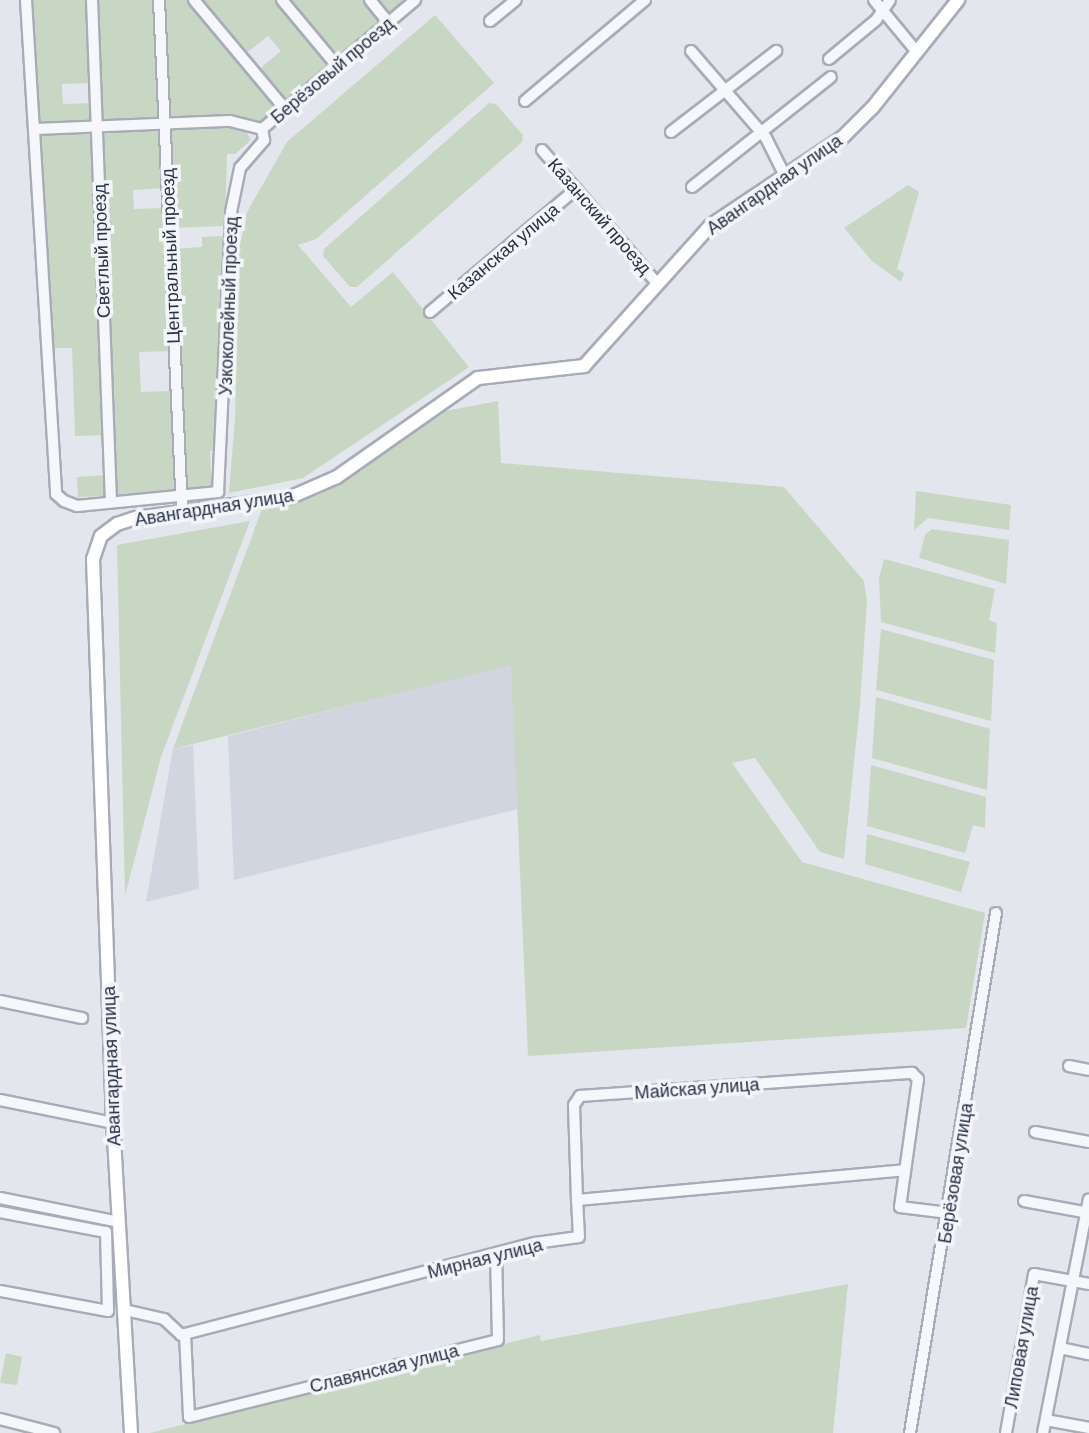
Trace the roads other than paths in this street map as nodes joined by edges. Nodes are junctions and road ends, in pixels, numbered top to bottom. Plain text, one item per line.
1 (26, 0) edge
2 (92, 0) edge
3 (159, 0) edge
4 (194, 0) edge
5 (282, 0) edge
6 (370, 0) edge
7 (415, 0) edge
8 (516, 0) edge
9 (645, 0) edge
10 (874, 0) edge
11 (890, 0) edge
12 (958, 0) edge
13 (882, 9) junction
14 (490, 21) dead end
15 (388, 22) junction
16 (691, 51) dead end
17 (776, 51) dead end
18 (916, 51) junction
19 (830, 59) dead end
20 (337, 66) junction
21 (831, 77) dead end
22 (725, 90) junction
23 (525, 101) dead end
24 (285, 109) junction
25 (164, 124) junction
26 (96, 126) junction
27 (36, 129) junction
28 (262, 129) junction
29 (671, 132) dead end
30 (761, 132) junction
31 (542, 149) dead end
32 (785, 176) junction
33 (692, 187) dead end
34 (576, 189) junction
35 (657, 283) junction
36 (430, 312) dead end
37 (179, 497) junction
38 (111, 502) junction
39 (182, 511) junction
40 (996, 913) dead end
41 (0, 1001) edge
42 (82, 1018) dead end
43 (1069, 1066) dead end
44 (1089, 1070) edge
45 (0, 1100) edge
46 (113, 1123) junction
47 (1035, 1132) dead end
48 (1089, 1142) edge
49 (905, 1170) junction
50 (0, 1198) edge
51 (1089, 1199) edge
52 (577, 1200) junction
53 (1024, 1201) dead end
54 (0, 1212) edge
55 (1088, 1212) edge
56 (948, 1213) junction
57 (119, 1222) junction
58 (496, 1255) junction
59 (1073, 1281) junction
60 (1089, 1284) edge
61 (0, 1291) edge
62 (125, 1310) junction
63 (185, 1334) junction
64 (1059, 1348) junction
65 (1089, 1354) edge
66 (0, 1419) edge
67 (1046, 1420) junction
68 (1089, 1428) edge
69 (54, 1433) edge
70 (131, 1433) edge
71 (910, 1433) edge
72 (1006, 1433) edge
73 (1043, 1433) edge

1 - 27 street
2 - 26 street, Светлый проезд
3 - 25 street, Центральный проезд
4 - 24 street
5 - 20 street
6 - 15 street
7 - 15 street, Берёзовый проезд
8 - 14 street
9 - 23 street
10 - 13 street
11 - 13 street
12 - 18 main road, Авангардная улица
13 - 18 street
13 - 19 street
15 - 20 street, Берёзовый проезд
16 - 22 street
17 - 22 street
18 - 32 main road, Авангардная улица
20 - 24 street, Берёзовый проезд
21 - 30 street
22 - 29 street
22 - 30 street
24 - 28 street, Берёзовый проезд
25 - 26 street, Берёзовый проезд
25 - 28 street, Берёзовый проезд
25 - 37 street, Центральный проезд
26 - 27 street, Берёзовый проезд
26 - 38 street, Светлый проезд
27 - 38 street
28 - 37 street, Узкоколейный проезд
30 - 32 street
30 - 33 street
31 - 34 street, Казанский проезд
32 - 35 main road, Авангардная улица
34 - 35 street, Казанский проезд
34 - 36 street, Казанская улица
35 - 39 main road, Авангардная улица
37 - 38 street
37 - 39 street, Центральный проезд
39 - 46 main road, Авангардная улица
40 - 56 street, Берёзовая улица
41 - 42 street
43 - 44 street
45 - 46 street
46 - 57 main road, Авангардная улица
47 - 48 street
49 - 52 street
49 - 52 street, Майская улица
49 - 56 street
50 - 57 street
51 - 55 street
52 - 58 street, Мирная улица
53 - 55 street
54 - 61 street
55 - 59 street
56 - 71 street, Берёзовая улица
57 - 62 main road, Авангардная улица
58 - 63 street, Мирная улица
58 - 63 street, Славянская улица
59 - 60 street, Липовая улица
59 - 64 street
59 - 72 street, Липовая улица
62 - 63 street
62 - 70 main road, Авангардная улица
64 - 65 street
64 - 67 street
66 - 69 street
67 - 68 street
67 - 73 street

